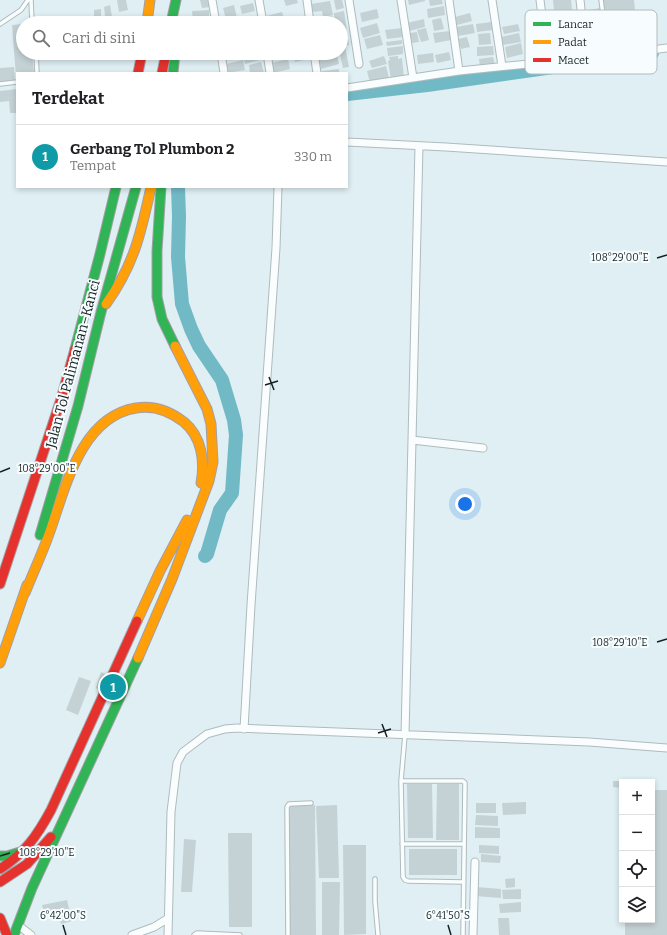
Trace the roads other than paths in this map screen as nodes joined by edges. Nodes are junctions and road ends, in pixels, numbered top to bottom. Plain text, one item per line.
1 (28, 0) edge
2 (31, 0) edge
3 (150, 0) edge
4 (176, 0) edge
5 (180, 0) edge
6 (212, 0) edge
7 (259, 0) edge
8 (307, 0) edge
9 (349, 0) edge
10 (401, 0) edge
11 (449, 0) edge
12 (492, 0) edge
13 (540, 0) edge
14 (580, 0) edge
15 (602, 0) edge
16 (541, 10) edge
17 (581, 10) edge
18 (603, 10) edge
19 (32, 16) edge
20 (148, 16) edge
21 (173, 16) edge
22 (179, 16) edge
23 (215, 16) edge
24 (261, 16) edge
25 (309, 16) edge
26 (0, 24) edge
27 (667, 48) edge
28 (657, 49) edge
29 (36, 60) edge
30 (141, 60) edge
31 (165, 60) edge
32 (174, 60) edge
33 (222, 60) edge
34 (268, 60) edge
35 (315, 60) edge
36 (359, 64) dead end
37 (525, 64) edge
38 (502, 66) junction
39 (459, 71) junction
40 (37, 72) edge
41 (138, 72) edge
42 (162, 72) edge
43 (173, 72) edge
44 (224, 72) edge
45 (270, 72) edge
46 (317, 72) edge
47 (413, 78) junction
48 (16, 82) edge
49 (0, 84) edge
50 (348, 88) edge
51 (348, 142) edge
52 (419, 146) junction
53 (667, 162) edge
54 (116, 188) edge
55 (136, 188) edge
56 (151, 188) edge
57 (162, 188) edge
58 (278, 188) edge
59 (101, 312) junction
60 (412, 440) junction
61 (483, 448) dead end
62 (0, 584) edge
63 (25, 593) junction
64 (0, 663) edge
65 (244, 729) junction
66 (405, 735) junction
67 (667, 748) edge
68 (401, 781) junction
69 (311, 803) dead end
70 (62, 823) junction
71 (402, 844) junction
72 (464, 844) junction
73 (25, 850) junction
74 (0, 856) edge
75 (476, 862) dead end
76 (0, 869) edge
77 (375, 879) dead end
78 (0, 882) edge
79 (463, 882) junction
80 (0, 918) edge
81 (167, 918) junction
82 (18, 925) junction
83 (7, 935) edge
84 (14, 935) edge
85 (31, 935) edge
86 (132, 935) edge
87 (168, 935) edge
88 (194, 935) edge
89 (240, 935) edge
90 (288, 935) edge
91 (378, 935) edge
92 (463, 935) edge
93 (473, 935) edge

1 - 26 lane
2 - 19 lane
3 - 20 highway
4 - 21 highway
5 - 22 highway
6 - 23 street
7 - 24 street
8 - 25 street
9 - 36 street
10 - 47 street
11 - 39 street
12 - 38 street
13 - 16 street
14 - 17 street
15 - 18 lane
27 - 28 street
29 - 40 lane
30 - 41 highway
31 - 42 highway
32 - 43 highway
33 - 44 street
34 - 45 street
35 - 46 street
37 - 38 street
38 - 39 street
39 - 47 street
47 - 50 street
48 - 49 lane
51 - 52 street
52 - 53 street
52 - 60 street
54 - 62 highway, Jalan Tol Palimanan–Kanci
55 - 59 highway, Jalan Tol Palimanan–Kanci
56 - 59 highway
57 - 70 highway
58 - 65 street
59 - 63 highway, Jalan Tol Palimanan–Kanci
60 - 61 street
60 - 66 street
63 - 64 highway, Jalan Tol Palimanan–Kanci
63 - 73 highway
65 - 66 street
65 - 81 street
66 - 67 street
66 - 68 lane
68 - 71 lane
68 - 72 lane
69 - 90 lane
70 - 78 highway
70 - 82 highway
71 - 72 lane
71 - 79 lane
72 - 79 lane
73 - 74 highway
73 - 76 highway
75 - 93 street
77 - 91 lane
79 - 92 lane
80 - 83 highway
81 - 86 street
81 - 87 street
82 - 84 highway
82 - 85 street
88 - 89 lane

